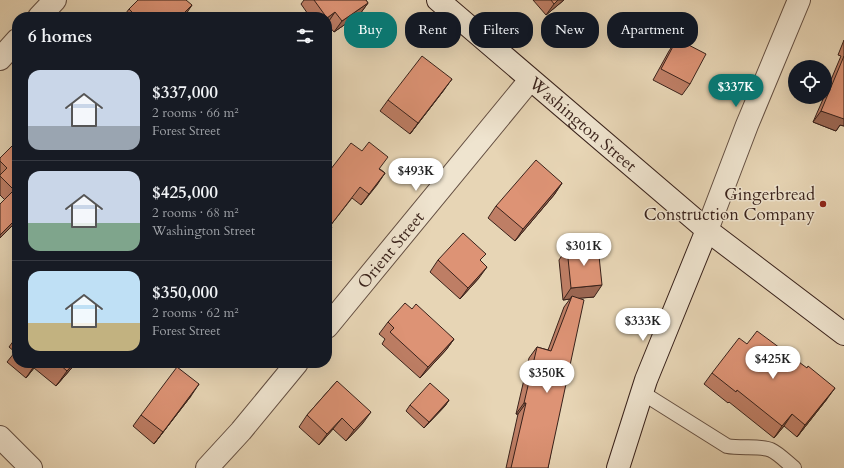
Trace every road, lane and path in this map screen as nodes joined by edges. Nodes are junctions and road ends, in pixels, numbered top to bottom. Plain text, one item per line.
1 (55, 0) edge
2 (438, 0) edge
3 (799, 0) edge
4 (44, 12) edge
5 (12, 45) edge
6 (0, 58) edge
7 (530, 80) junction
8 (707, 230) junction
9 (332, 321) edge
10 (844, 334) edge
11 (293, 368) edge
12 (642, 392) junction
13 (0, 437) edge
14 (30, 468) edge
15 (207, 468) edge
16 (618, 468) edge
17 (794, 468) edge

1 - 4 street
2 - 7 street, Washington Street
3 - 8 street
5 - 6 street
7 - 8 street, Washington Street
7 - 9 street, Orient Street
8 - 10 street, Washington Street
8 - 12 street
11 - 15 street
12 - 16 street
12 - 17 lane
13 - 14 street

